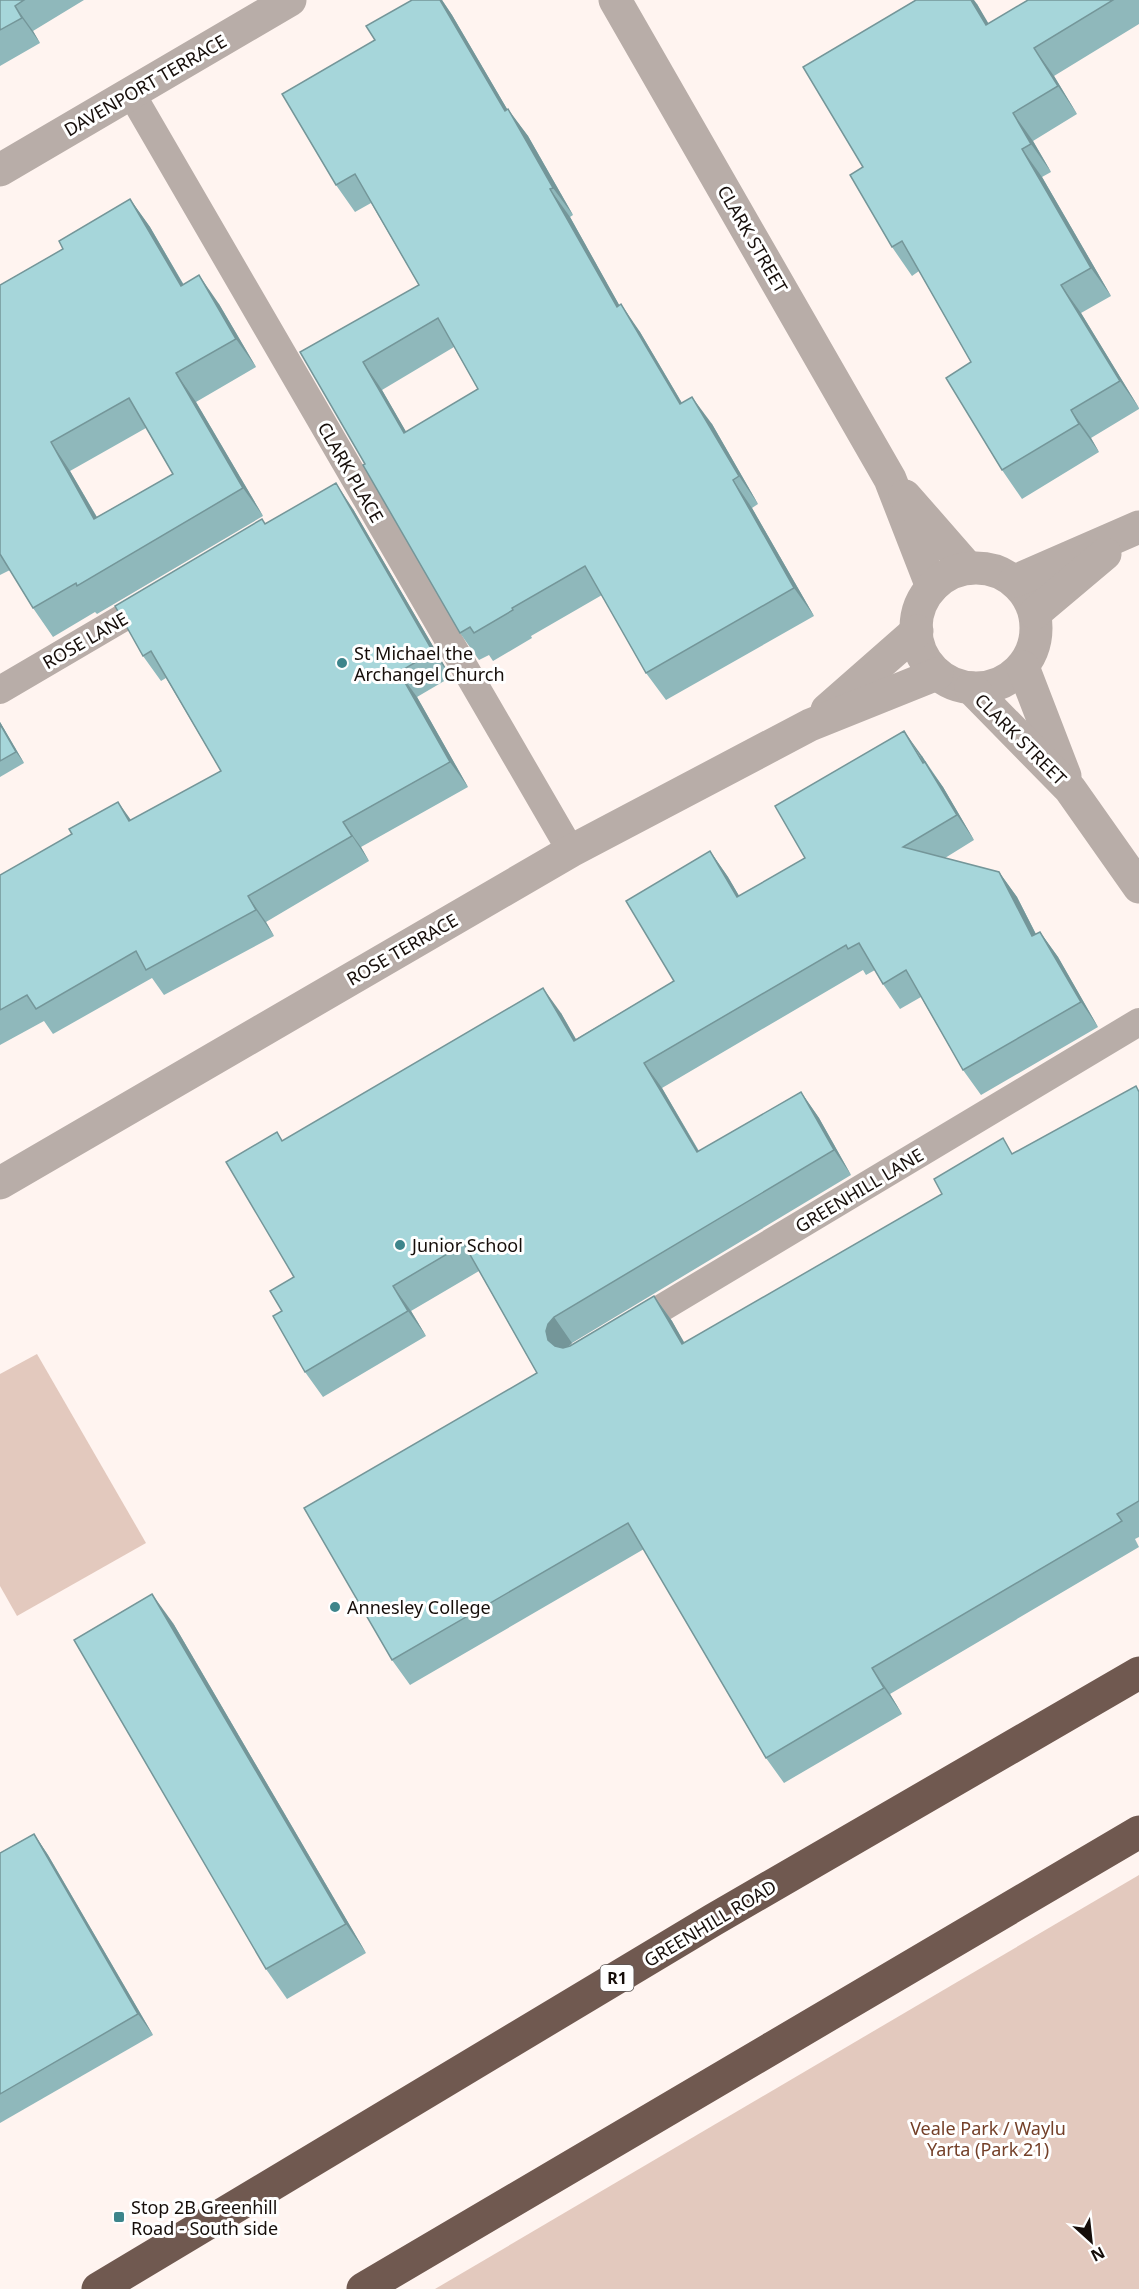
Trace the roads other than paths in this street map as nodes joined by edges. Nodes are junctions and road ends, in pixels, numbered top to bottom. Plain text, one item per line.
1 (290, 0) edge
2 (615, 0) edge
3 (131, 93) junction
4 (0, 170) edge
5 (890, 479) junction
6 (1134, 530) edge
7 (968, 568) junction
8 (1015, 581) junction
9 (932, 586) junction
10 (173, 588) edge
11 (1035, 613) junction
12 (916, 631) junction
13 (1023, 668) junction
14 (937, 674) junction
15 (971, 688) junction
16 (0, 690) edge
17 (810, 725) junction
18 (1070, 789) junction
19 (571, 851) junction
20 (1139, 887) edge
21 (1139, 1022) edge
22 (0, 1183) edge
23 (610, 1339) edge
24 (1139, 1673) edge
25 (1139, 1832) edge
26 (98, 2289) edge
27 (363, 2289) edge

1 - 3 street, DAVENPORT TERRACE
2 - 5 street, CLARK STREET
3 - 4 street, DAVENPORT TERRACE
3 - 19 lane, CLARK PLACE
5 - 7 street, CLARK STREET
5 - 9 street, CLARK STREET
6 - 8 street
6 - 11 street
7 - 8 street
7 - 9 street
8 - 11 street
9 - 12 street
10 - 16 lane, ROSE LANE
11 - 13 street
12 - 14 street
12 - 17 street, ROSE TERRACE
13 - 15 street
13 - 18 street, CLARK STREET
14 - 15 street
14 - 17 street, ROSE TERRACE
15 - 18 street, CLARK STREET
17 - 19 street, ROSE TERRACE
18 - 20 street, CLARK STREET
19 - 22 street, ROSE TERRACE
21 - 23 lane, GREENHILL LANE
24 - 26 highway, GREENHILL ROAD / R1
25 - 27 highway

